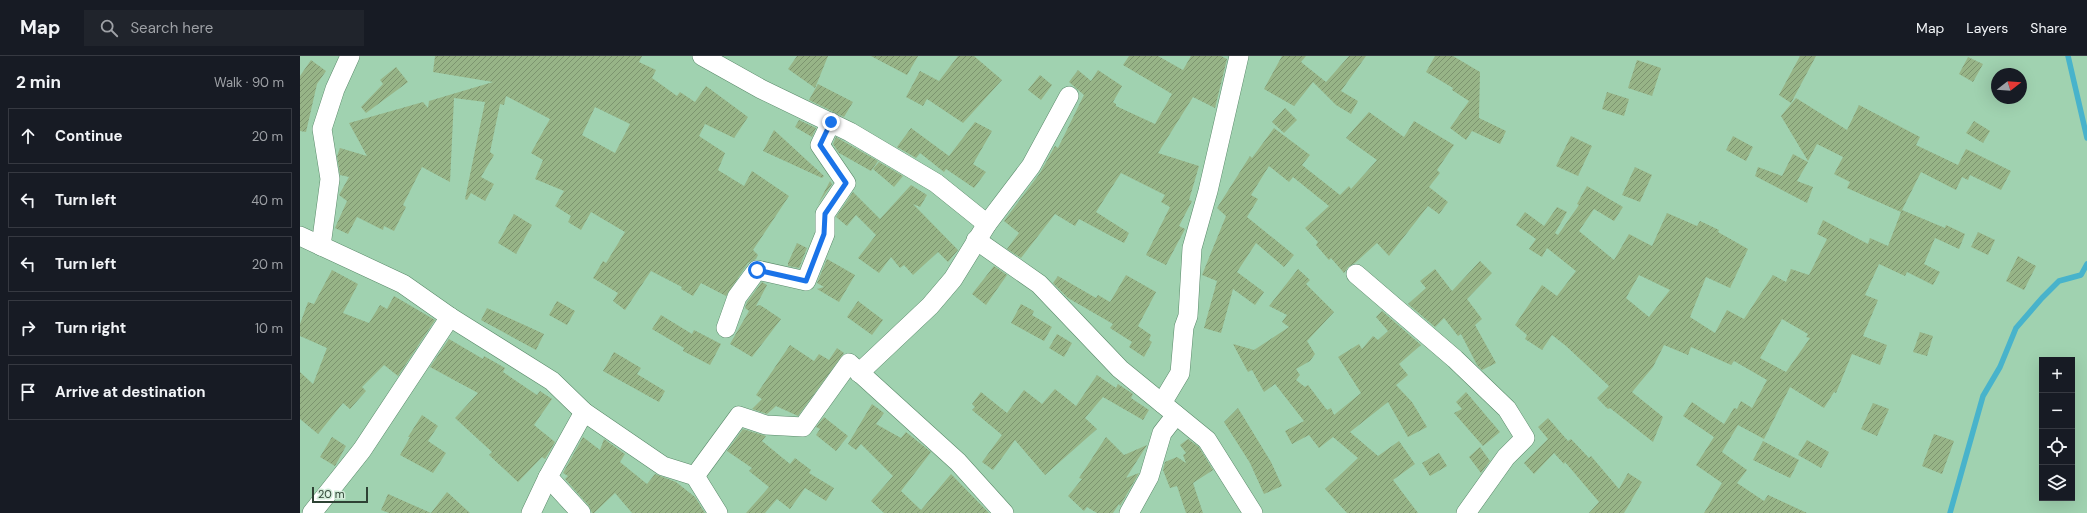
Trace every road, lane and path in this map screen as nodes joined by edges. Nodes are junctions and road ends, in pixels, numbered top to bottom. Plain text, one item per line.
1 (350, 56) edge
2 (702, 56) edge
3 (1239, 56) edge
4 (1069, 96) dead end
5 (831, 122) junction
6 (987, 224) junction
7 (300, 236) edge
8 (976, 240) junction
9 (321, 246) junction
10 (1356, 274) dead end
11 (450, 318) junction
12 (726, 328) dead end
13 (859, 372) junction
14 (1169, 409) junction
15 (584, 412) junction
16 (695, 476) junction
17 (548, 477) junction
18 (1135, 511) edge
19 (1247, 512) edge
20 (312, 513) edge
21 (531, 513) edge
22 (581, 513) edge
23 (718, 513) edge
24 (1004, 513) edge
25 (1466, 513) edge

1 - 9 street
2 - 5 street
3 - 14 street
4 - 6 street
5 - 6 street
5 - 12 street
6 - 8 street
7 - 9 street
8 - 13 street
8 - 14 street
9 - 11 street
10 - 25 street
11 - 15 street
11 - 20 street
13 - 16 street
13 - 24 street
14 - 18 street
14 - 19 street
15 - 16 street
15 - 17 street
16 - 23 street
17 - 21 street
17 - 22 street

